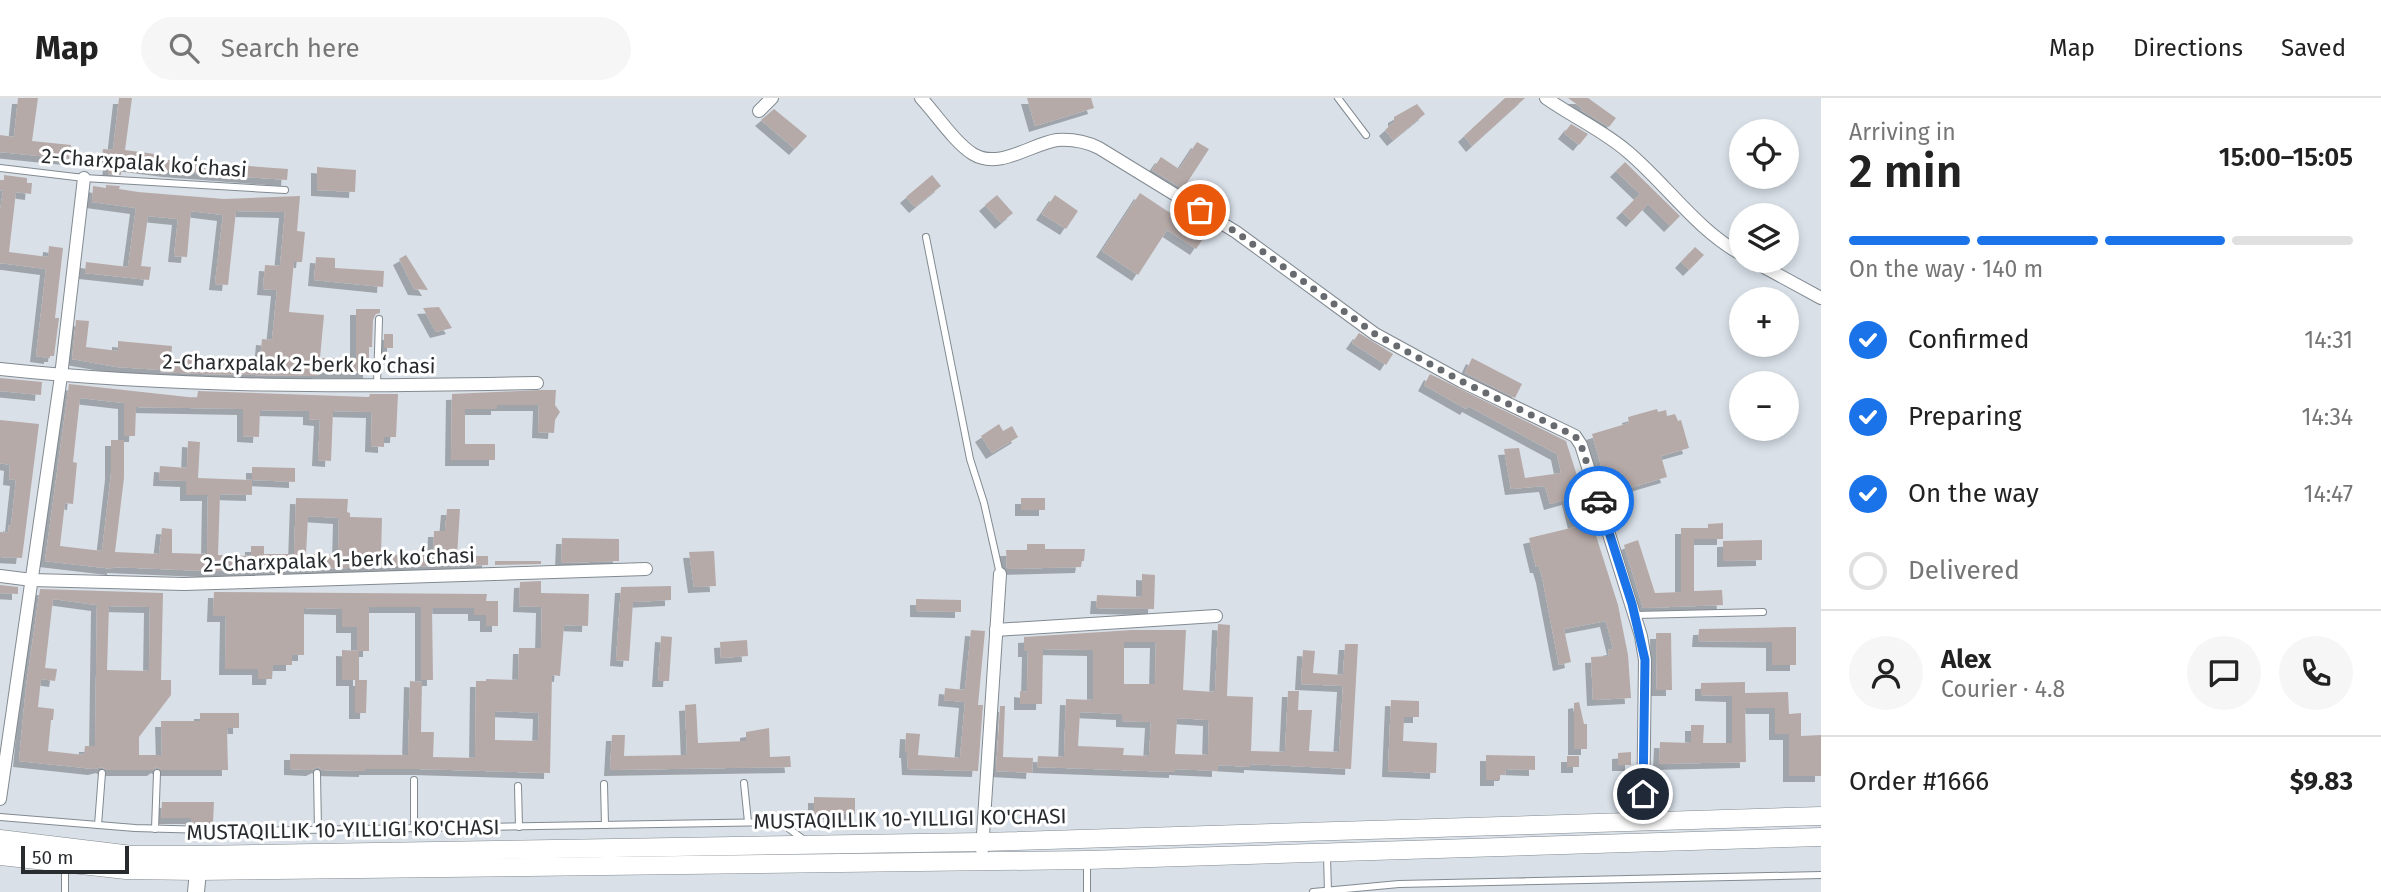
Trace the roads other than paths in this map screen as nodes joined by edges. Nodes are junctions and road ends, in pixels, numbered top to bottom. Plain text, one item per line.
1 (772, 98) edge
2 (921, 98) edge
3 (1338, 98) edge
4 (1546, 98) edge
5 (759, 111) dead end
6 (1366, 135) dead end
7 (0, 168) edge
8 (84, 178) junction
9 (285, 190) dead end
10 (926, 237) dead end
11 (1729, 247) edge
12 (1775, 273) edge
13 (1821, 298) edge
14 (379, 319) dead end
15 (0, 369) edge
16 (61, 376) junction
17 (537, 383) dead end
18 (377, 387) junction
19 (646, 569) dead end
20 (1000, 574) joint
21 (0, 576) edge
22 (32, 580) junction
23 (1763, 612) dead end
24 (1635, 615) junction
25 (1216, 616) dead end
26 (996, 630) junction
27 (102, 773) dead end
28 (157, 773) dead end
29 (317, 773) dead end
30 (414, 780) dead end
31 (744, 783) dead end
32 (604, 784) dead end
33 (519, 786) dead end
34 (0, 799) edge
35 (1821, 816) edge
36 (0, 817) edge
37 (1643, 821) junction
38 (748, 822) junction
39 (98, 825) junction
40 (605, 825) junction
41 (519, 827) junction
42 (155, 829) junction
43 (414, 829) junction
44 (318, 830) junction
45 (1821, 837) edge
46 (0, 839) edge
47 (982, 842) junction
48 (809, 845) junction
49 (1327, 853) junction
50 (0, 856) edge
51 (981, 860) junction
52 (1087, 860) junction
53 (65, 863) junction
54 (198, 871) junction
55 (1821, 875) edge
56 (65, 892) edge
57 (196, 892) edge
58 (1087, 892) edge
59 (1313, 892) edge
60 (1328, 892) edge

1 - 5 street
2 - 24 street
3 - 6 lane
4 - 11 street
7 - 8 lane, 2-Charxpalak koʻchasi
8 - 9 lane, 2-Charxpalak koʻchasi
8 - 16 street
10 - 20 lane
12 - 13 street
14 - 18 lane
15 - 16 street, 2-Charxpalak 2-berk koʻchasi
16 - 18 street, 2-Charxpalak 2-berk koʻchasi
16 - 22 street
17 - 18 street, 2-Charxpalak 2-berk koʻchasi
19 - 22 street, 2-Charxpalak 1-berk koʻchasi
20 - 26 street
21 - 22 street, 2-Charxpalak 1-berk koʻchasi
22 - 34 street
23 - 24 lane
24 - 37 street
25 - 26 street
26 - 47 street
27 - 39 lane
28 - 42 lane
29 - 44 lane
30 - 43 lane
31 - 38 lane
32 - 40 lane
33 - 41 lane
35 - 37 main road, MUSTAQILLIK 10-YILLIGI KO'CHASI
36 - 39 lane
37 - 47 main road, MUSTAQILLIK 10-YILLIGI KO'CHASI
38 - 40 lane
38 - 48 lane
39 - 42 lane
40 - 41 lane
41 - 43 lane
42 - 44 lane
43 - 44 lane
45 - 49 main road, MUSTAQILLIK 10-YILLIGI KO'CHASI
46 - 48 main road, MUSTAQILLIK 10-YILLIGI KO'CHASI
47 - 48 main road, MUSTAQILLIK 10-YILLIGI KO'CHASI
47 - 51 street
49 - 52 main road, MUSTAQILLIK 10-YILLIGI KO'CHASI
49 - 60 lane
50 - 53 main road, MUSTAQILLIK 10-YILLIGI KO'CHASI
51 - 52 main road, MUSTAQILLIK 10-YILLIGI KO'CHASI
51 - 54 main road, MUSTAQILLIK 10-YILLIGI KO'CHASI
52 - 58 lane
53 - 54 main road, MUSTAQILLIK 10-YILLIGI KO'CHASI
53 - 56 lane
54 - 57 street
55 - 60 lane
59 - 60 lane

